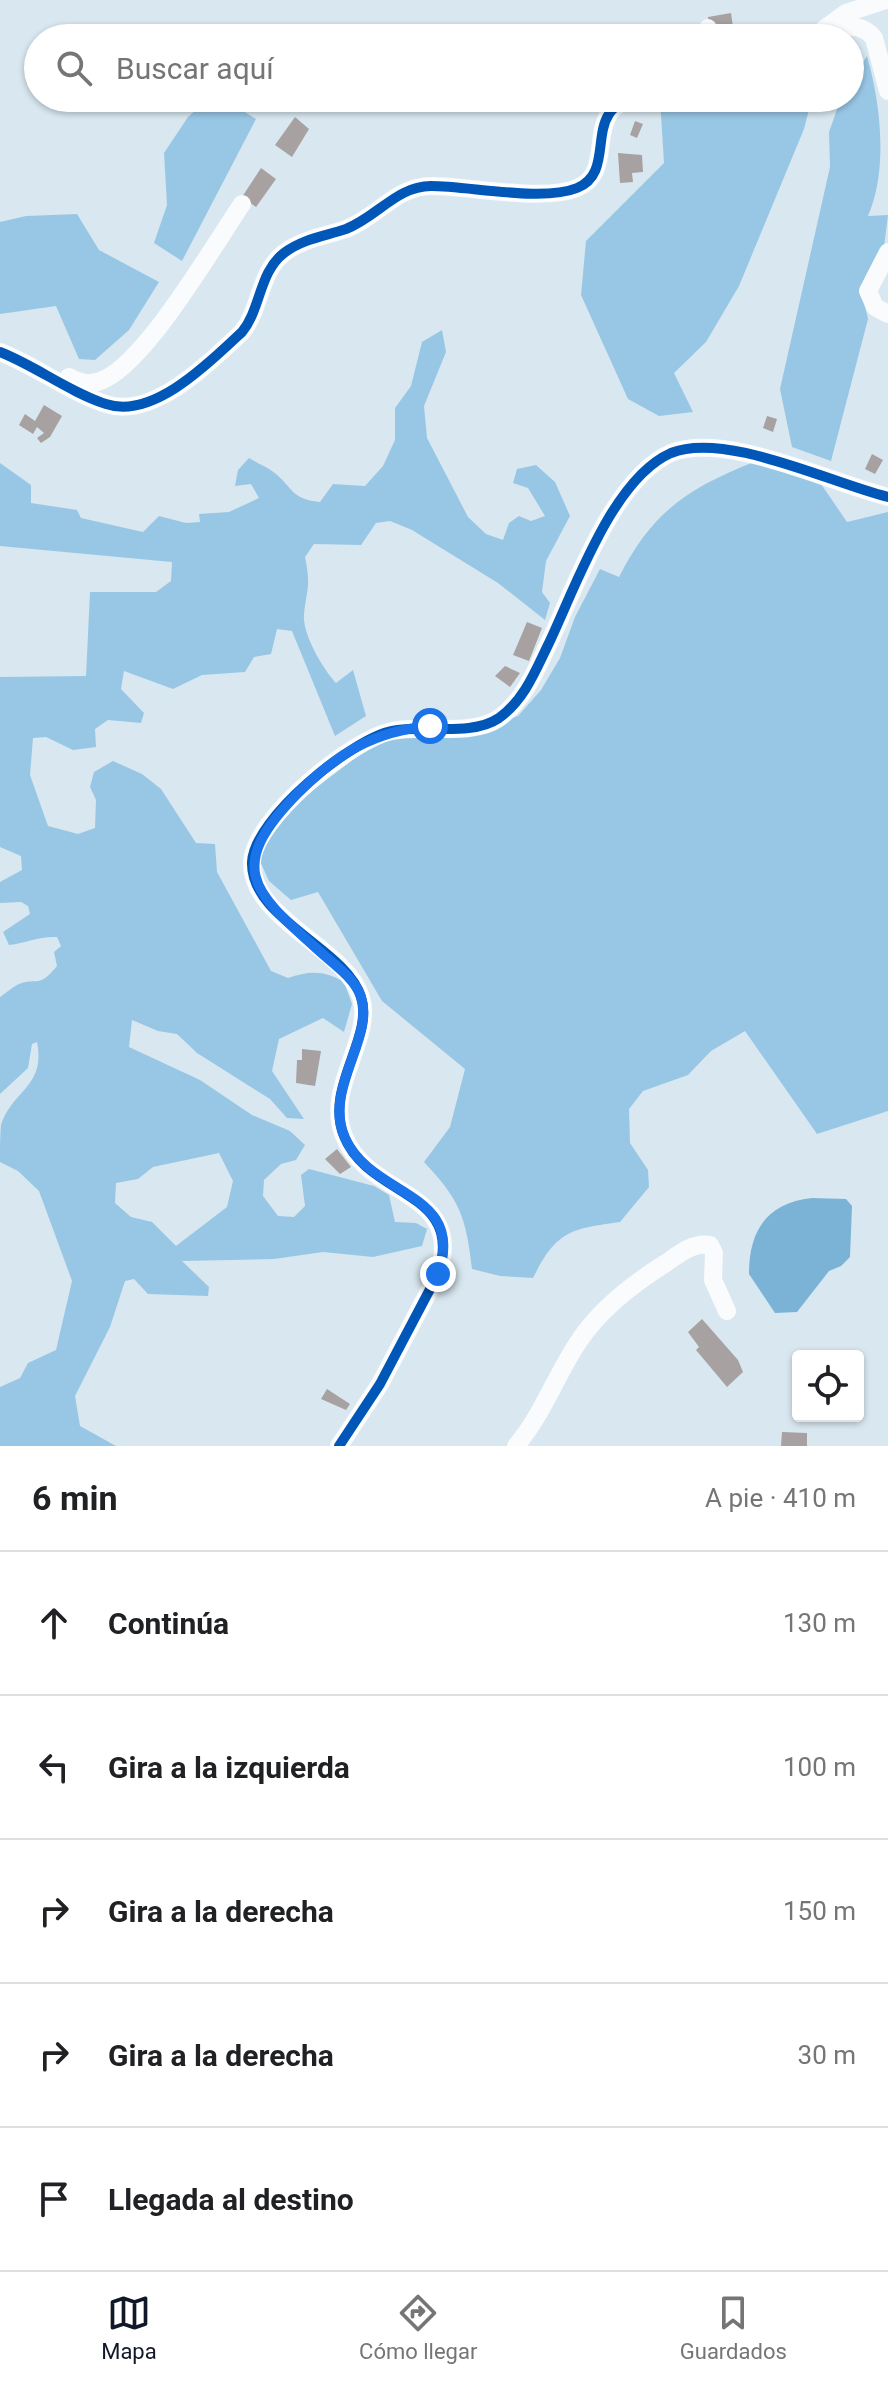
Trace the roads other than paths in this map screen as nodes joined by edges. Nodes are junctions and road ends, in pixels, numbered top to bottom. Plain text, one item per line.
1 (886, 0) edge
2 (829, 24) edge
3 (864, 31) edge
4 (888, 91) edge
5 (610, 112) edge
6 (242, 204) dead end
7 (888, 252) edge
8 (888, 314) edge
9 (0, 345) edge
10 (0, 352) edge
11 (888, 497) edge
12 (727, 1311) dead end
13 (339, 1446) edge
14 (516, 1446) edge

1 - 2 street
3 - 4 street
5 - 10 street
6 - 9 street
7 - 8 street
11 - 13 street
12 - 14 street

